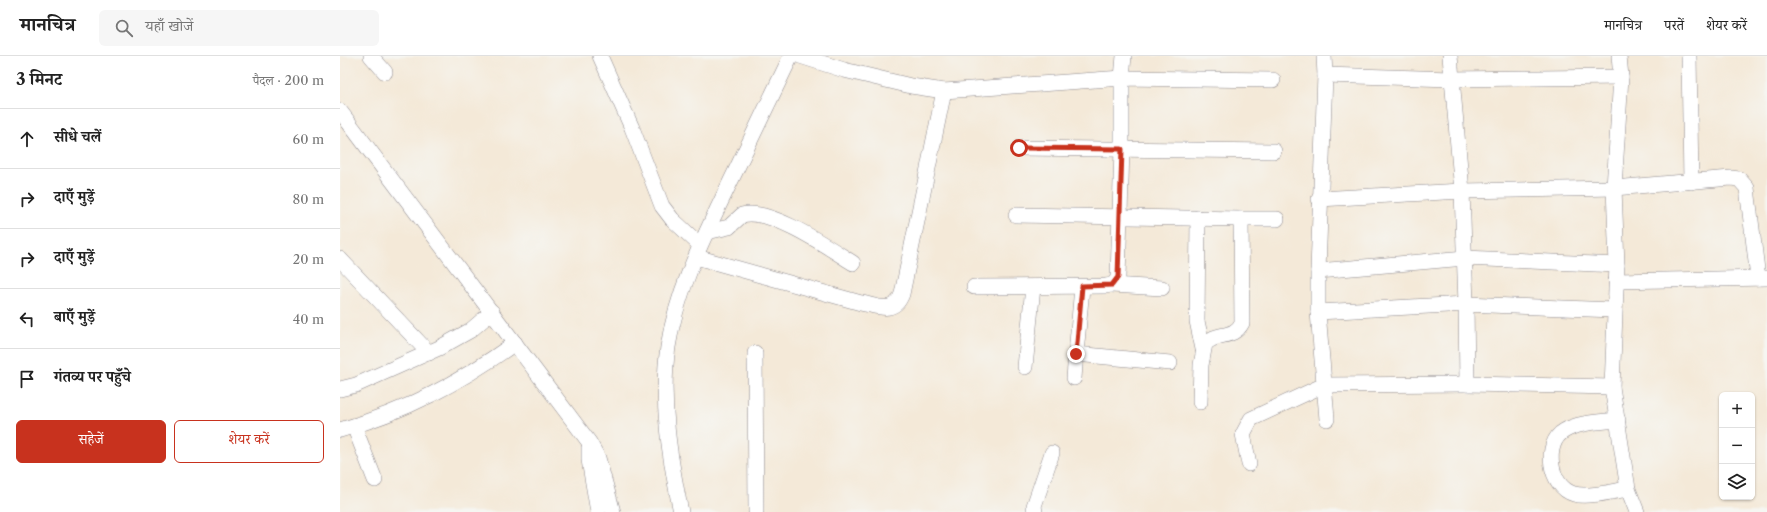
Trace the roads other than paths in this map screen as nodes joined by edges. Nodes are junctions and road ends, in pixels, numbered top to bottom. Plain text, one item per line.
1 (371, 56) edge
2 (600, 56) edge
3 (791, 56) edge
4 (800, 56) edge
5 (1124, 56) edge
6 (1324, 56) edge
7 (1450, 56) edge
8 (1619, 56) edge
9 (1689, 56) edge
10 (385, 72) dead end
11 (1325, 74) junction
12 (1621, 77) junction
13 (1122, 78) junction
14 (1451, 79) junction
15 (1273, 80) dead end
16 (944, 91) junction
17 (340, 111) edge
18 (1019, 148) dead end
19 (1122, 149) junction
20 (1274, 151) dead end
21 (1691, 182) junction
22 (1614, 188) junction
23 (1462, 191) junction
24 (1320, 199) junction
25 (1016, 215) dead end
26 (1121, 217) junction
27 (1198, 218) junction
28 (1241, 219) junction
29 (1277, 219) dead end
30 (707, 232) junction
31 (698, 251) junction
32 (1465, 258) junction
33 (340, 260) edge
34 (853, 263) dead end
35 (1617, 264) junction
36 (1318, 271) junction
37 (1763, 278) edge
38 (1616, 281) junction
39 (1112, 285) junction
40 (1082, 286) junction
41 (974, 287) dead end
42 (1033, 287) junction
43 (1162, 288) dead end
44 (1466, 304) junction
45 (1614, 310) junction
46 (492, 312) junction
47 (1318, 312) junction
48 (515, 342) junction
49 (1203, 349) junction
50 (429, 353) junction
51 (755, 354) dead end
52 (1076, 354) junction
53 (1170, 363) dead end
54 (1025, 367) dead end
55 (1074, 378) dead end
56 (1467, 384) junction
57 (1324, 386) junction
58 (1612, 387) junction
59 (340, 389) edge
60 (1200, 402) dead end
61 (1327, 419) dead end
62 (1618, 420) junction
63 (347, 428) edge
64 (589, 442) junction
65 (1052, 454) dead end
66 (1249, 464) dead end
67 (375, 480) dead end
68 (1628, 489) junction
69 (598, 512) edge
70 (613, 512) edge
71 (681, 512) edge
72 (756, 512) edge
73 (1035, 512) edge
74 (1637, 512) edge

1 - 10 street
2 - 31 street
3 - 30 street
4 - 16 street
5 - 13 street
6 - 11 street
7 - 14 street
8 - 12 street
9 - 21 street
11 - 14 street
11 - 24 street
12 - 14 street
12 - 22 street
13 - 15 street
13 - 16 street
13 - 19 street
14 - 23 street
16 - 31 street
17 - 46 street
18 - 19 street
19 - 20 street
19 - 26 street
21 - 22 street
21 - 37 street
22 - 23 street
22 - 35 street
23 - 24 street
23 - 32 street
24 - 36 street
25 - 26 street
26 - 27 street
26 - 39 street
27 - 28 street
27 - 49 street
28 - 29 street
28 - 49 street
30 - 31 street
30 - 34 street
31 - 71 street
32 - 35 street
32 - 36 street
32 - 44 street
33 - 50 street
35 - 38 street
36 - 47 street
37 - 38 street
38 - 45 street
39 - 40 street
39 - 43 street
40 - 42 street
40 - 52 street
41 - 42 street
42 - 54 street
44 - 45 street
44 - 47 street
44 - 56 street
45 - 58 street
46 - 48 street
46 - 50 street
47 - 57 street
48 - 63 street
48 - 64 street
49 - 60 street
50 - 59 street
51 - 72 street
52 - 53 street
52 - 55 street
56 - 57 street
56 - 58 street
57 - 61 street
57 - 66 street
58 - 62 street
62 - 68 street
62 - 68 street
63 - 67 street
64 - 69 street
64 - 70 street
65 - 73 street
68 - 74 street

